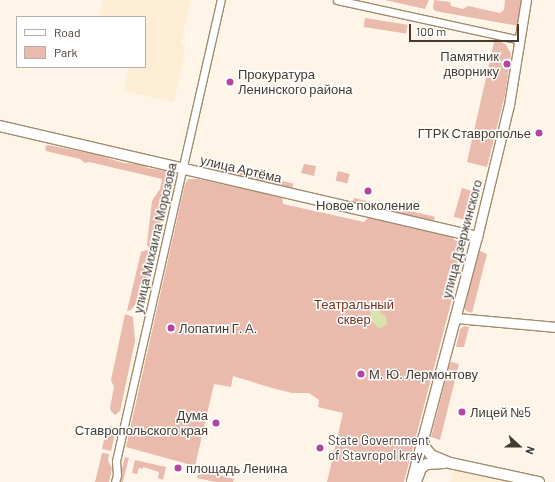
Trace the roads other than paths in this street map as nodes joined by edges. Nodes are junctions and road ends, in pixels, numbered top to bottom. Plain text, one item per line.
1 (221, 0) edge
2 (337, 0) edge
3 (526, 0) edge
4 (520, 40) junction
5 (0, 126) edge
6 (183, 169) junction
7 (477, 237) junction
8 (455, 318) junction
9 (555, 327) edge
10 (423, 439) junction
11 (450, 464) junction
12 (115, 482) edge
13 (412, 482) edge
14 (416, 482) edge
15 (539, 482) edge

1 - 6 street, улица Михаила Морозова
2 - 4 street
3 - 4 street, улица Дзержинского
4 - 7 street, улица Дзержинского
5 - 6 main road, улица Артёма
6 - 7 main road, улица Артёма
6 - 12 street, улица Михаила Морозова
7 - 8 main road, улица Дзержинского
8 - 9 street
8 - 10 main road, улица Дзержинского
10 - 11 main road
10 - 13 main road, улица Дзержинского
11 - 14 main road
11 - 15 main road

